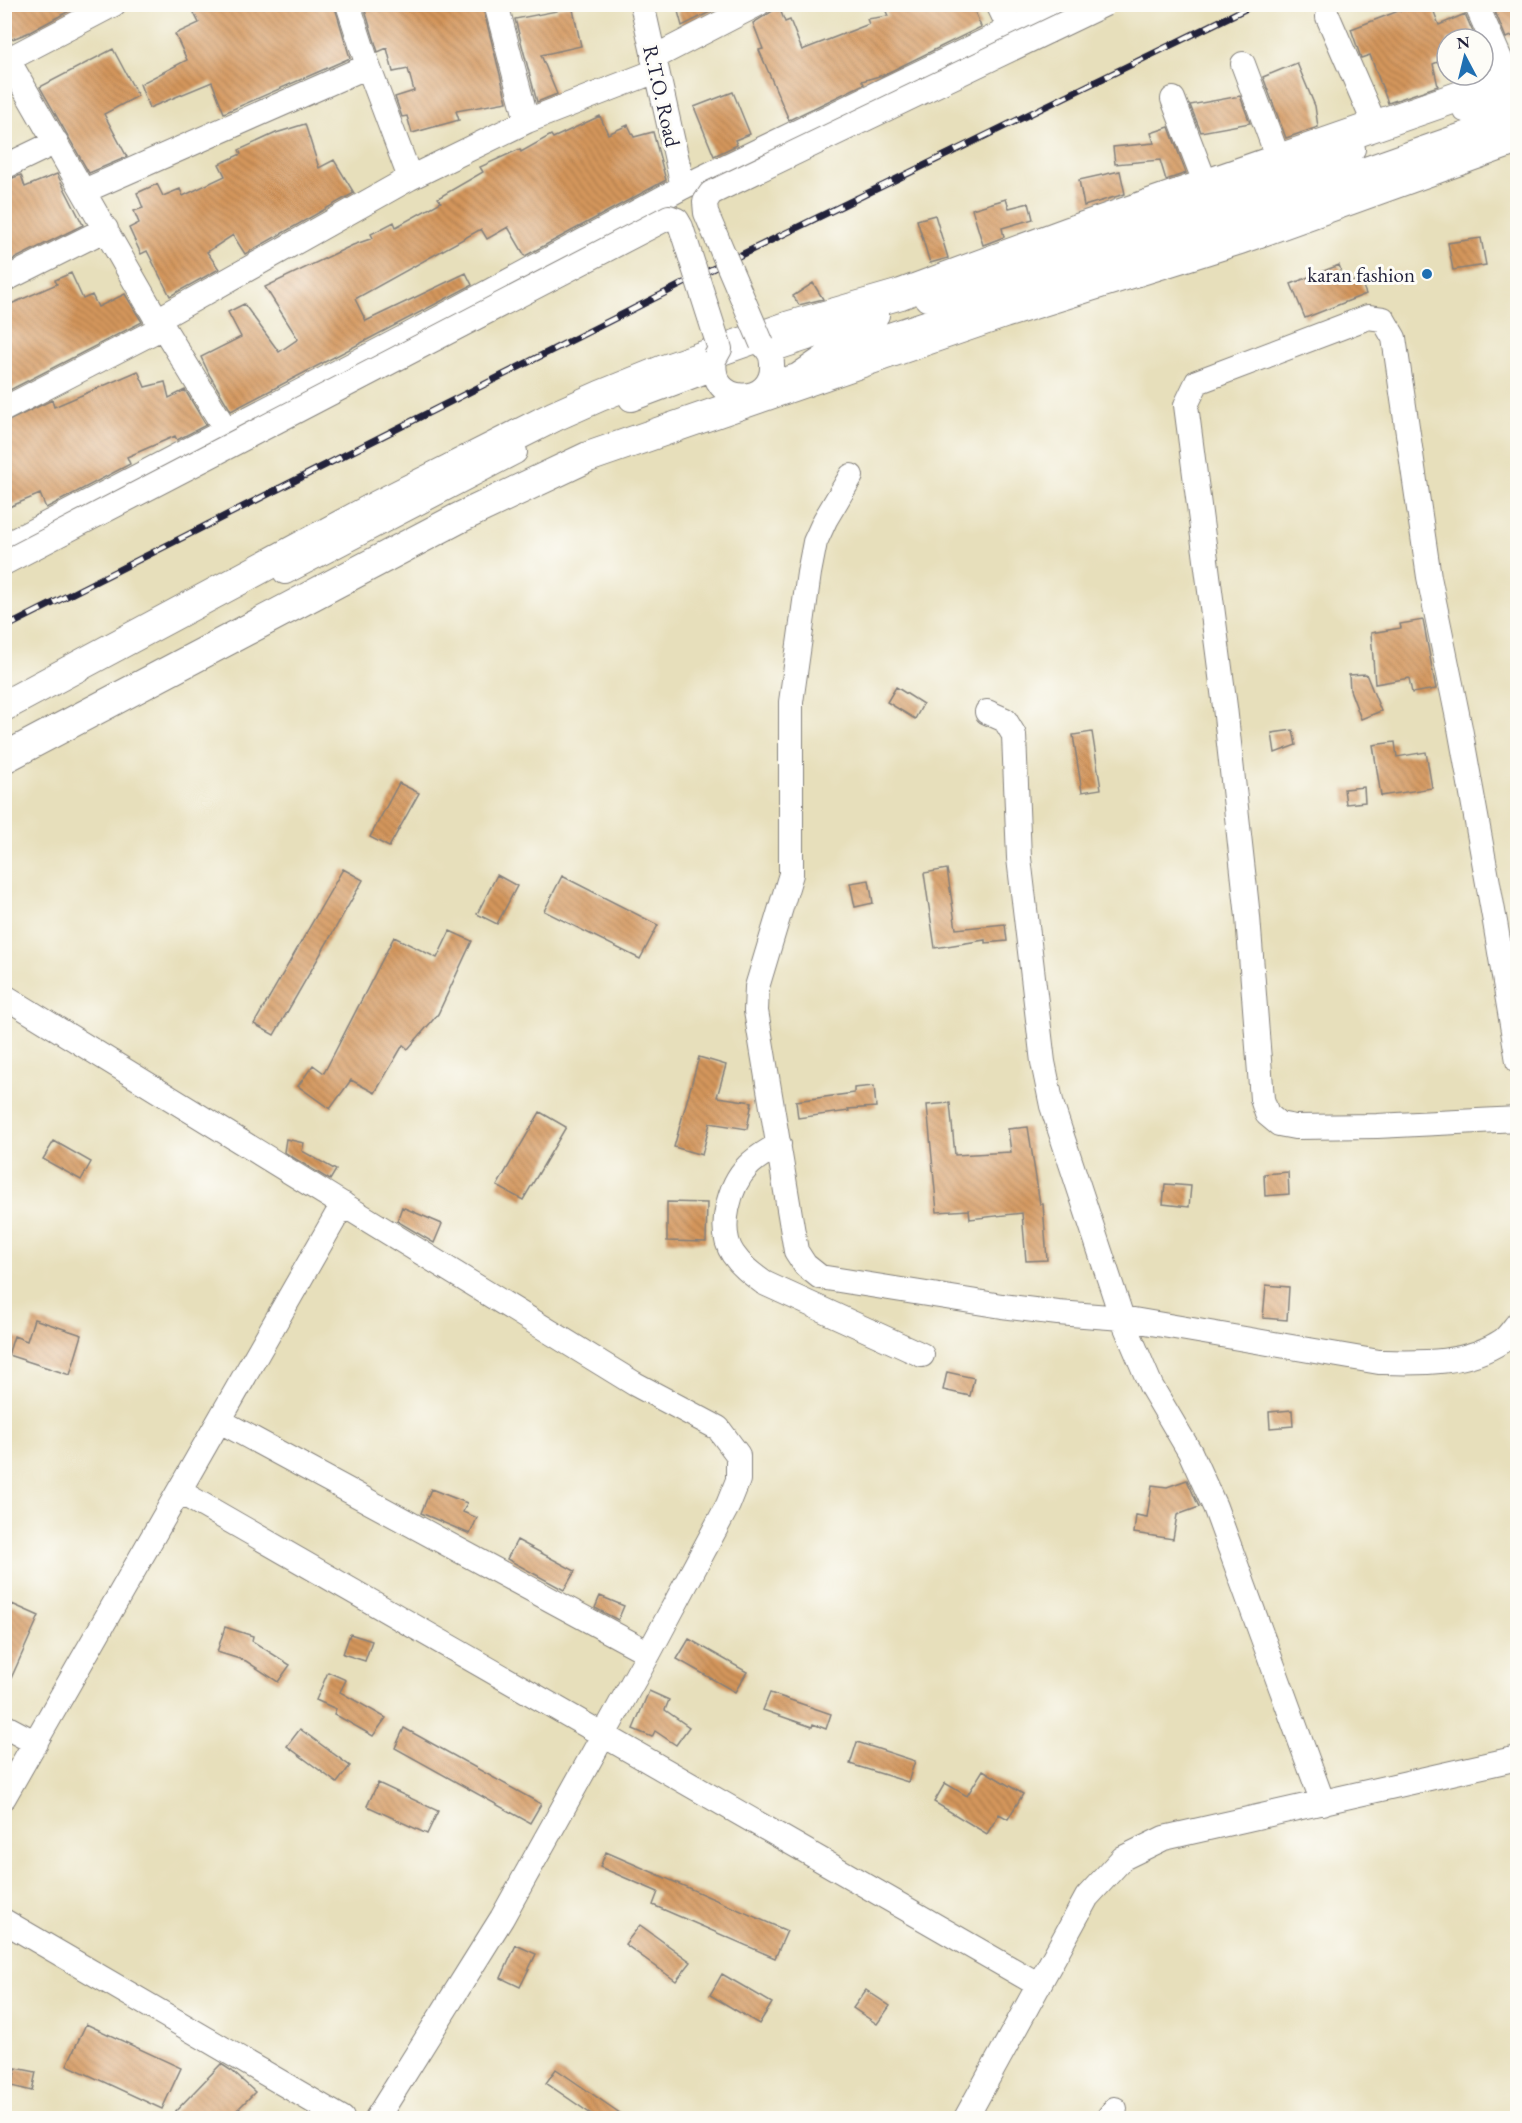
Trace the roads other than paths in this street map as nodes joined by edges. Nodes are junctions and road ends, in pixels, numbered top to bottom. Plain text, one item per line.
1 (114, 4) edge
2 (348, 4) edge
3 (496, 4) edge
4 (642, 4) edge
5 (758, 4) edge
6 (998, 4) edge
7 (1062, 4) edge
8 (1105, 4) edge
9 (1476, 4) edge
10 (1328, 17) dead end
11 (1010, 29) junction
12 (7, 56) edge
13 (1243, 64) dead end
14 (655, 65) junction
15 (368, 66) junction
16 (1515, 82) edge
17 (1173, 99) dead end
18 (1518, 116) edge
19 (527, 121) junction
20 (1375, 125) junction
21 (1518, 139) edge
22 (56, 142) junction
23 (1278, 158) junction
24 (4, 167) edge
25 (410, 178) junction
26 (1206, 185) junction
27 (683, 187) junction
28 (84, 191) junction
29 (106, 229) junction
30 (4, 280) edge
31 (160, 323) junction
32 (765, 347) junction
33 (717, 358) junction
34 (766, 386) junction
35 (729, 392) junction
36 (4, 409) edge
37 (226, 430) junction
38 (851, 476) dead end
39 (4, 546) edge
40 (4, 563) edge
41 (4, 706) edge
42 (987, 712) dead end
43 (4, 720) edge
44 (4, 749) edge
45 (4, 758) edge
46 (4, 996) edge
47 (1518, 1061) edge
48 (1518, 1119) edge
49 (779, 1144) junction
50 (343, 1204) junction
51 (1122, 1318) junction
52 (1518, 1323) edge
53 (922, 1355) dead end
54 (220, 1421) junction
55 (180, 1492) junction
56 (649, 1653) junction
57 (4, 1726) edge
58 (604, 1735) junction
59 (36, 1743) junction
60 (1518, 1758) edge
61 (4, 1797) edge
62 (1323, 1803) junction
63 (4, 1921) edge
64 (1039, 1985) junction
65 (342, 2118) edge
66 (377, 2118) edge
67 (966, 2118) edge

1 - 12 street
2 - 15 street
3 - 19 street
4 - 14 street, R.T.O. Road
5 - 14 street
6 - 11 street
7 - 11 street
8 - 32 street, bridge
9 - 16 street
10 - 20 street
11 - 27 street
12 - 22 street
13 - 23 street
14 - 19 street
14 - 27 street, R.T.O. Road
15 - 25 street
15 - 28 street
16 - 20 main road
16 - 32 street
17 - 26 street
18 - 34 street
19 - 25 street
20 - 23 main road
21 - 45 main road
22 - 24 street
22 - 28 street
23 - 26 main road
25 - 31 street
26 - 41 main road
27 - 37 street
28 - 29 street
29 - 30 street
29 - 31 street
31 - 36 street
31 - 37 street
32 - 33 street
32 - 34 street
33 - 35 street
33 - 40 street, bridge
33 - 43 street
34 - 35 street
35 - 44 street
37 - 39 street
38 - 49 street
42 - 51 street
46 - 50 street
47 - 48 street
49 - 51 street
49 - 53 street
50 - 54 street
50 - 56 street
51 - 52 street
51 - 62 street
54 - 55 street
54 - 56 street
55 - 58 street
55 - 59 street
56 - 58 street
57 - 59 street
58 - 64 street
58 - 66 street
59 - 61 street
60 - 62 street
62 - 64 street
63 - 65 street
64 - 67 street

